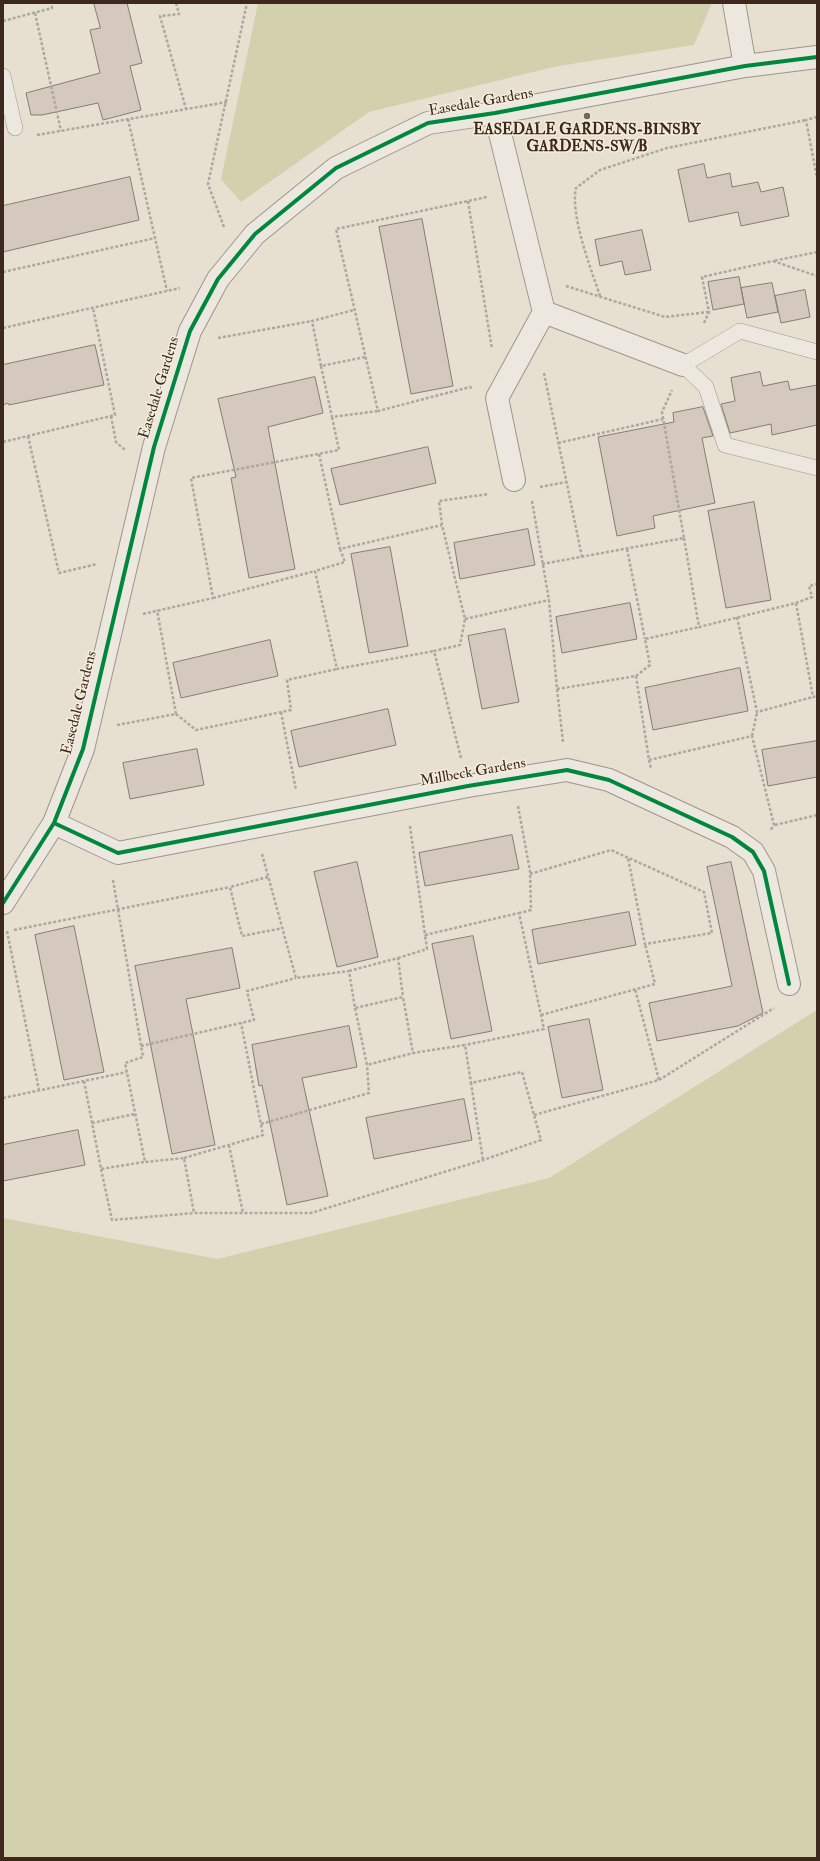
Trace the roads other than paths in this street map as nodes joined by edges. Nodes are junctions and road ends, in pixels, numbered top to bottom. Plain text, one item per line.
1 (734, 3) edge
2 (817, 57) edge
3 (745, 66) junction
4 (3, 76) edge
5 (495, 113) junction
6 (15, 128) dead end
7 (539, 321) junction
8 (817, 352) edge
9 (683, 365) junction
10 (817, 468) edge
11 (519, 486) road end
12 (54, 823) junction
13 (3, 904) edge
14 (789, 984) dead end

1 - 3 street
2 - 3 street, Easedale Gardens
3 - 5 street, Easedale Gardens
4 - 6 lane
5 - 7 street
5 - 12 street, Easedale Gardens
7 - 9 street
7 - 11 street
8 - 9 lane
9 - 10 lane
12 - 13 street, Easedale Gardens
12 - 14 street, Millbeck Gardens

